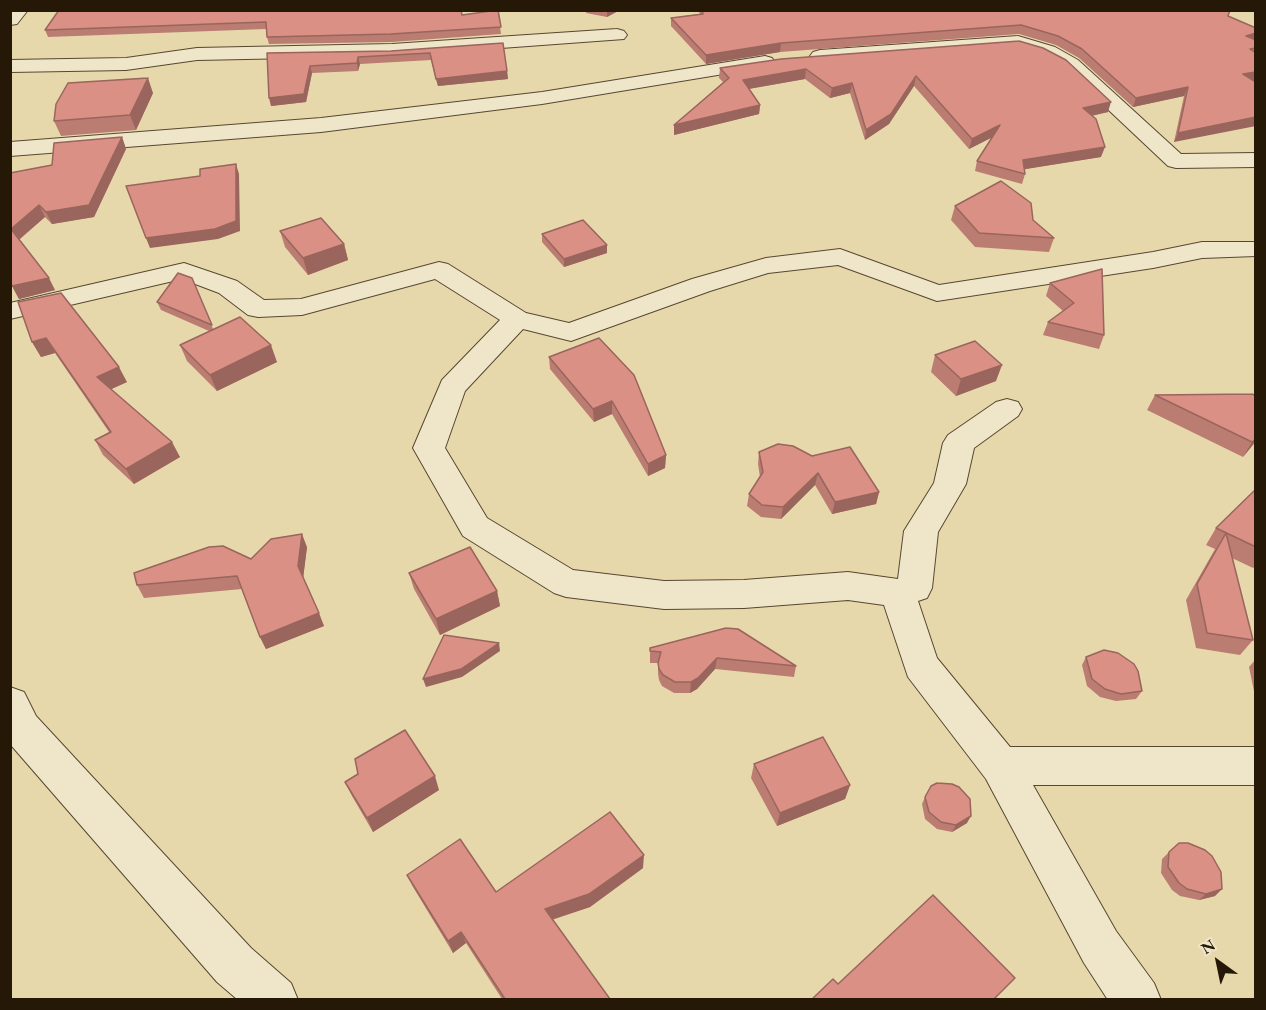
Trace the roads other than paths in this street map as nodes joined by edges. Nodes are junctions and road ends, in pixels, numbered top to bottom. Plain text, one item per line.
1 (19, 10) edge
2 (10, 20) edge
3 (617, 35) dead end
4 (804, 58) edge
5 (780, 60) edge
6 (10, 66) edge
7 (10, 149) edge
8 (1256, 160) edge
9 (1255, 249) edge
10 (10, 311) edge
11 (517, 319) junction
12 (1006, 409) dead end
13 (898, 593) junction
14 (10, 704) edge
15 (1000, 766) junction
16 (1256, 766) edge
17 (274, 999) edge
18 (1137, 999) edge

1 - 2 street
3 - 6 street
4 - 8 street
5 - 7 street
9 - 11 street
10 - 11 street
11 - 13 street
12 - 13 street
13 - 15 street
14 - 17 street
15 - 16 street
15 - 18 street

